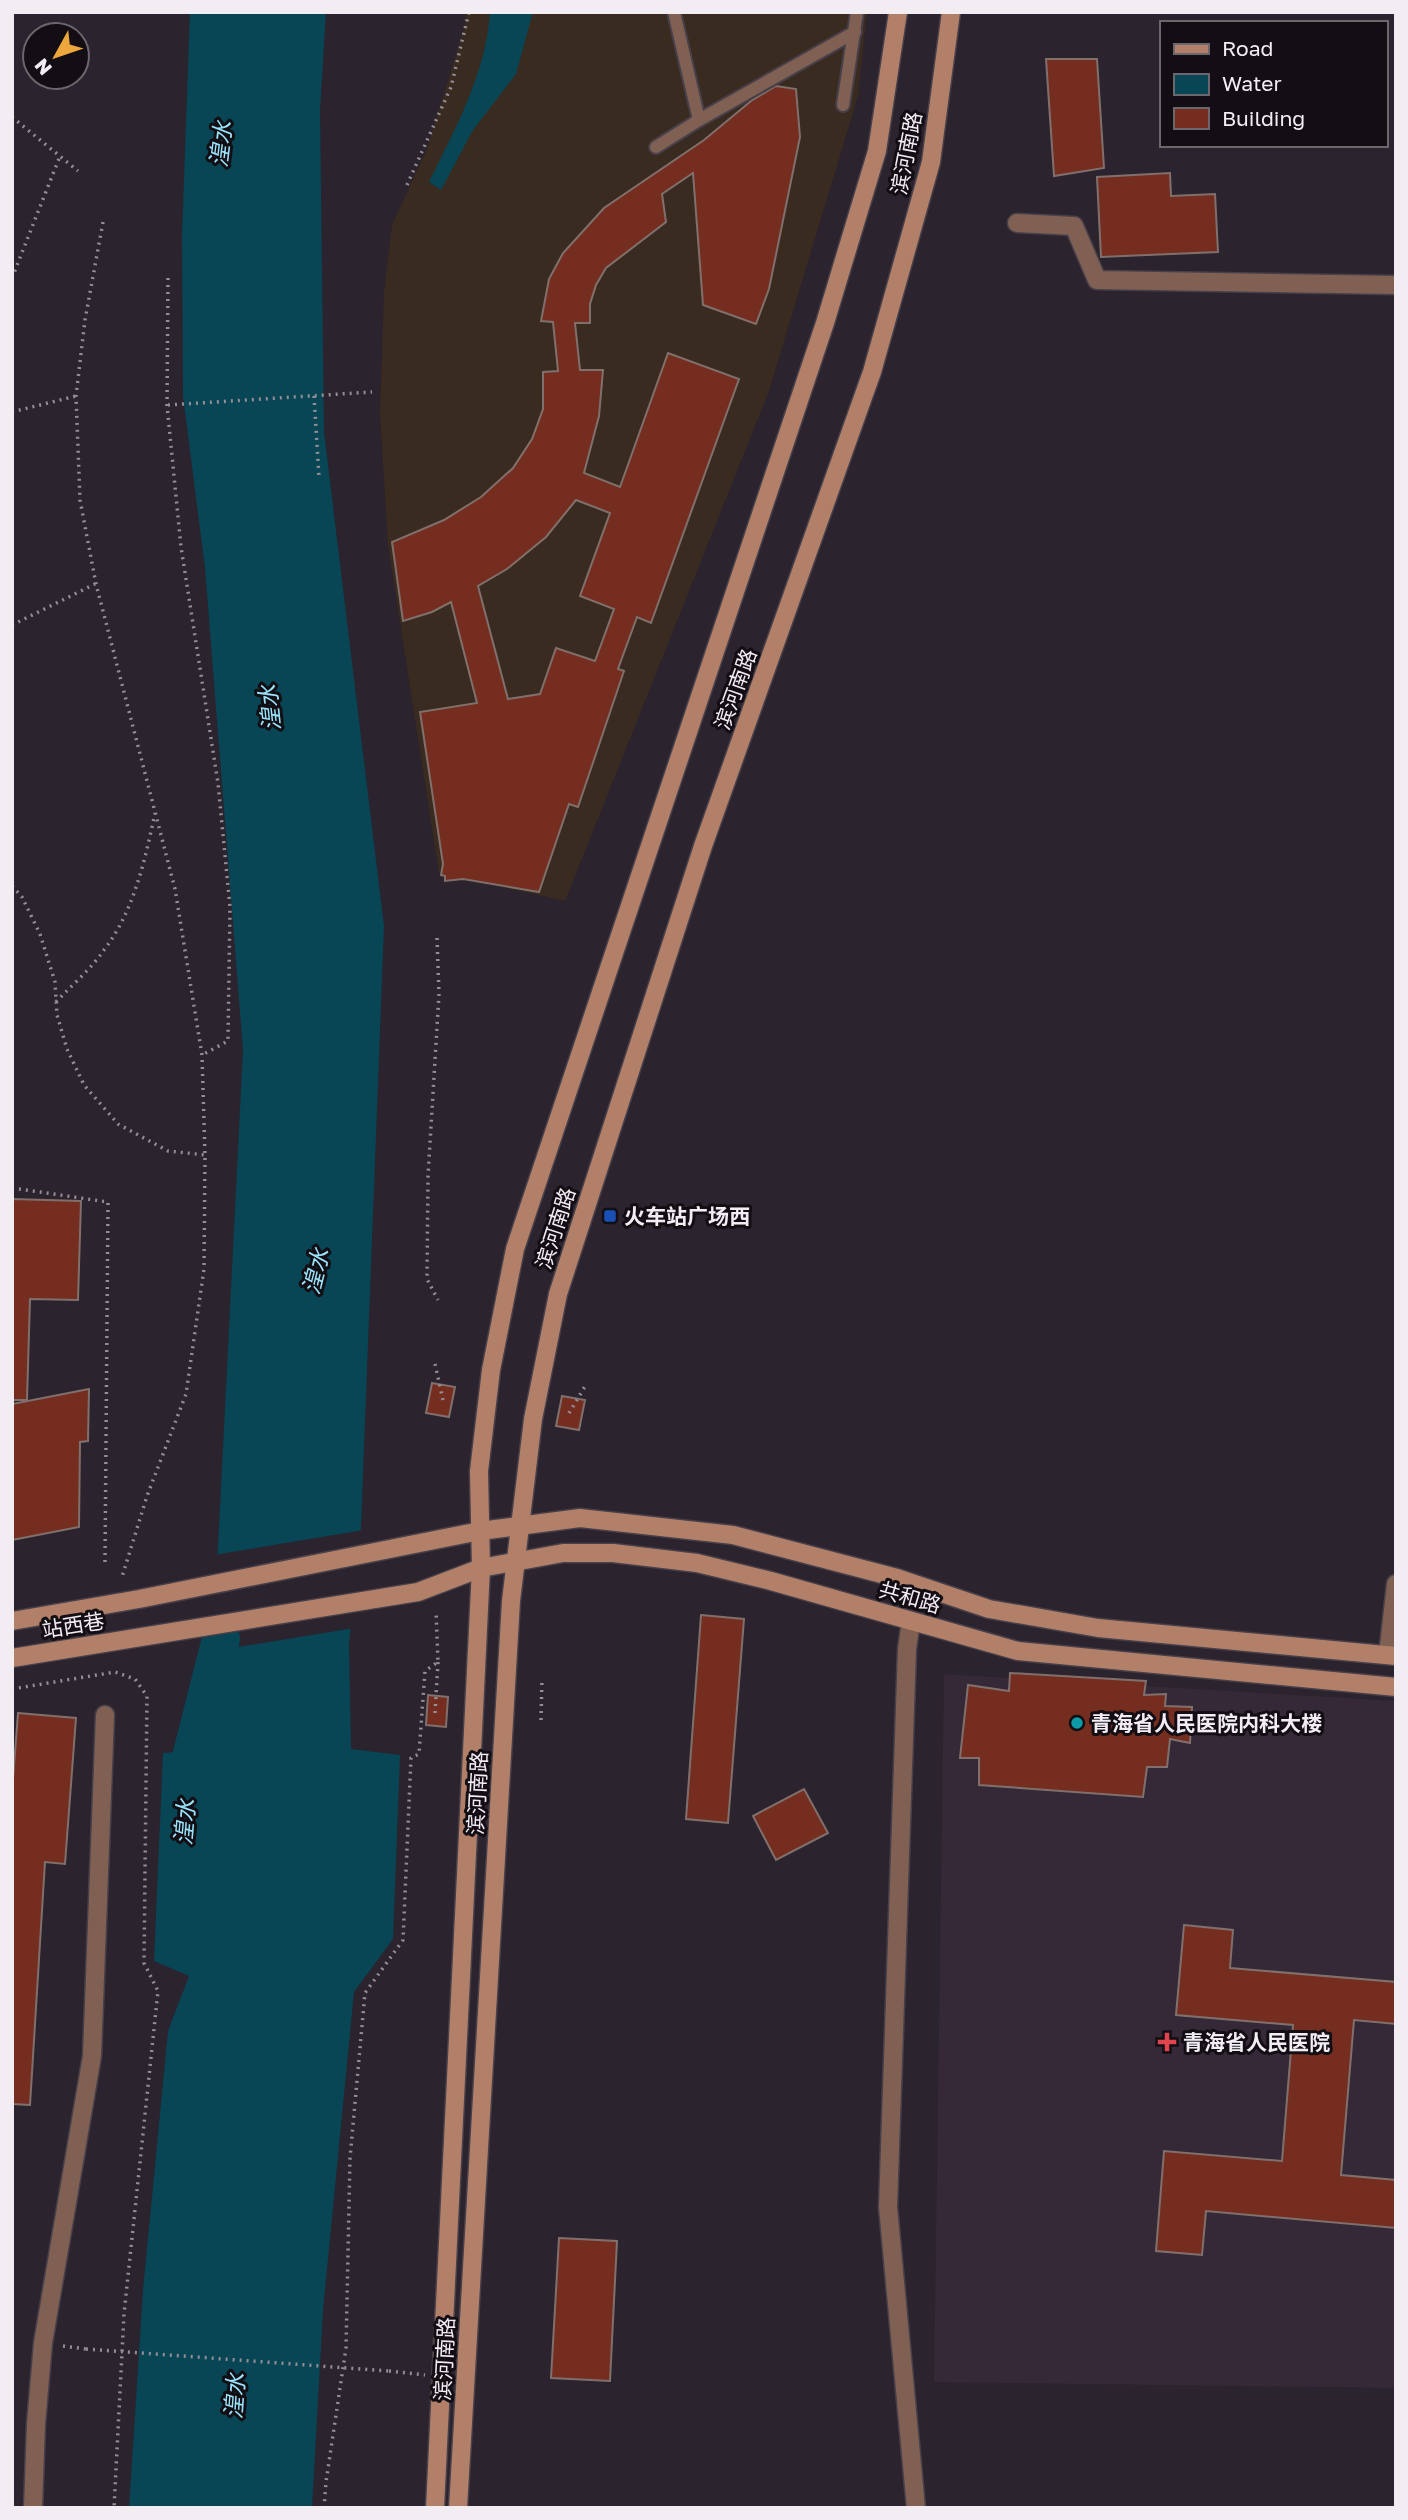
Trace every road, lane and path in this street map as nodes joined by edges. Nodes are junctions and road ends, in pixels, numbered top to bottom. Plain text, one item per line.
1 (469, 12) edge
2 (674, 12) edge
3 (857, 12) edge
4 (898, 12) edge
5 (951, 12) edge
6 (855, 32) junction
7 (843, 105) dead end
8 (12, 117) edge
9 (699, 120) junction
10 (656, 147) dead end
11 (60, 156) junction
12 (78, 171) dead end
13 (407, 185) dead end
14 (103, 222) dead end
15 (1017, 223) dead end
16 (12, 278) edge
17 (168, 278) dead end
18 (1396, 285) edge
19 (372, 392) dead end
20 (76, 396) junction
21 (314, 396) junction
22 (167, 405) junction
23 (12, 412) edge
24 (319, 477) dead end
25 (96, 584) junction
26 (12, 625) edge
27 (155, 812) junction
28 (12, 886) edge
29 (437, 938) dead end
30 (56, 1002) junction
31 (202, 1055) junction
32 (205, 1155) junction
33 (12, 1188) edge
34 (438, 1300) dead end
35 (435, 1364) dead end
36 (587, 1383) dead end
37 (443, 1400) dead end
38 (569, 1413) dead end
39 (518, 1526) junction
40 (480, 1531) junction
41 (420, 1545) joint
42 (105, 1562) dead end
43 (515, 1562) junction
44 (481, 1568) junction
45 (122, 1577) dead end
46 (1396, 1584) edge
47 (418, 1592) joint
48 (436, 1611) dead end
49 (12, 1621) edge
50 (911, 1621) junction
51 (1392, 1655) edge
52 (12, 1658) edge
53 (438, 1662) junction
54 (542, 1678) dead end
55 (1396, 1687) edge
56 (12, 1689) edge
57 (435, 1713) dead end
58 (105, 1715) dead end
59 (541, 1720) dead end
60 (43, 2343) junction
61 (443, 2377) junction
62 (33, 2508) edge
63 (114, 2508) edge
64 (324, 2508) edge
65 (435, 2508) edge
66 (458, 2508) edge
67 (916, 2508) edge

1 - 13 path
2 - 9 lane
3 - 6 lane
4 - 40 main road, 滨河南路
5 - 39 main road, 滨河南路
6 - 7 lane
6 - 9 lane
8 - 11 path
9 - 10 lane
11 - 12 path
11 - 16 path
14 - 20 path
15 - 18 street
17 - 22 path
19 - 21 path
20 - 23 path
20 - 25 path
21 - 22 path
21 - 24 path
22 - 31 path
25 - 26 path
25 - 27 path
27 - 30 path
27 - 31 path
28 - 30 path
29 - 34 path
30 - 32 path
31 - 32 path
32 - 45 path
33 - 42 path
35 - 37 path
36 - 38 path
39 - 40 main road, 共和路
39 - 43 main road, 滨河南路
39 - 51 main road, 共和路
40 - 41 main road, 共和路
40 - 44 main road, 滨河南路
41 - 49 main road, 站西巷
43 - 44 main road, 共和路
43 - 50 main road, 共和路
43 - 66 main road, 滨河南路
44 - 47 main road, 共和路
44 - 61 main road, 滨河南路
46 - 51 street
47 - 52 main road, 站西巷
48 - 53 path
50 - 55 main road, 共和路
50 - 67 street
53 - 57 path
53 - 64 path
54 - 59 path
56 - 63 path
58 - 60 street
60 - 61 path, bridge
60 - 62 street
61 - 65 main road, 滨河南路

